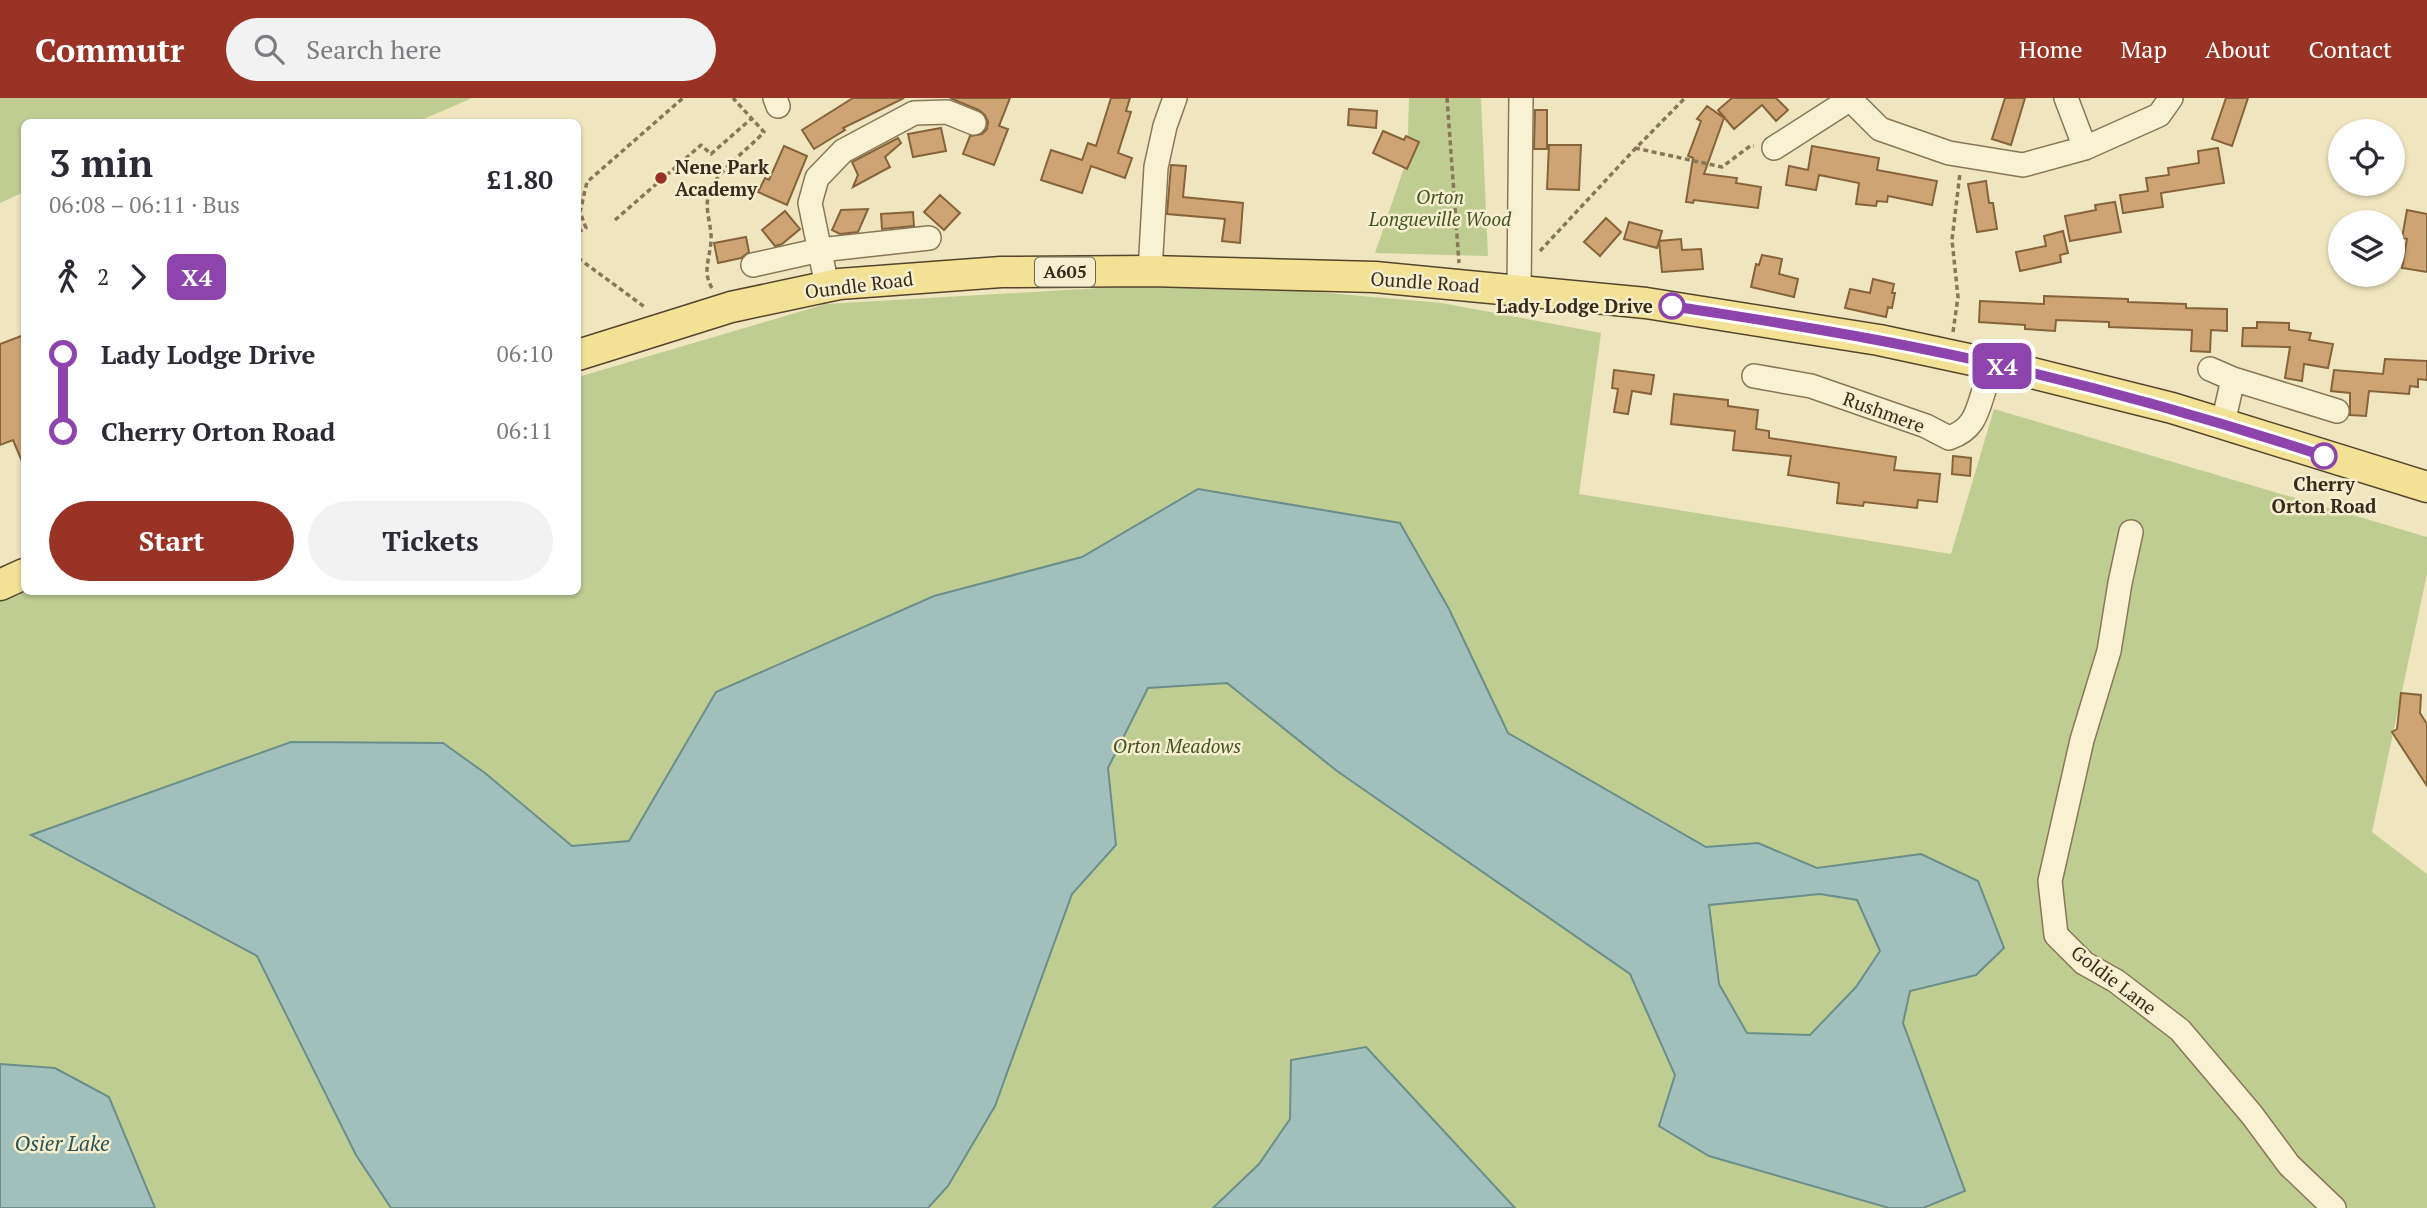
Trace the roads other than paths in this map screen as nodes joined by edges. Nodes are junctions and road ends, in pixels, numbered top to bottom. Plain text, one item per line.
1 (1175, 98) edge
2 (1521, 98) edge
3 (2066, 98) edge
4 (2171, 98) edge
5 (1851, 99) edge
6 (954, 105) edge
7 (974, 123) dead end
8 (1773, 148) road end
9 (2085, 148) junction
10 (929, 238) dead end
11 (820, 250) junction
12 (753, 265) dead end
13 (1150, 271) junction
14 (1520, 281) junction
15 (827, 286) junction
16 (581, 354) edge
17 (2210, 369) dead end
18 (1754, 376) dead end
19 (2233, 379) junction
20 (1985, 387) dead end
21 (2337, 411) dead end
22 (2224, 423) junction
23 (2427, 487) edge
24 (2131, 532) dead end
25 (21, 575) edge
26 (0, 585) edge
27 (2334, 1208) edge

1 - 13 street
2 - 14 street
3 - 9 street
4 - 9 street
5 - 8 street
5 - 9 street
6 - 7 street
6 - 11 street
10 - 11 street
11 - 12 street
11 - 15 street
13 - 14 main road, Oundle Road / A605
13 - 15 main road, Oundle Road / A605
14 - 22 main road, Oundle Road / A605
15 - 16 main road, Oundle Road / A605
17 - 19 street
18 - 20 street, Rushmere
19 - 21 street
19 - 22 street
22 - 23 main road, Oundle Road / A605
24 - 27 street, Goldie Lane
25 - 26 main road

